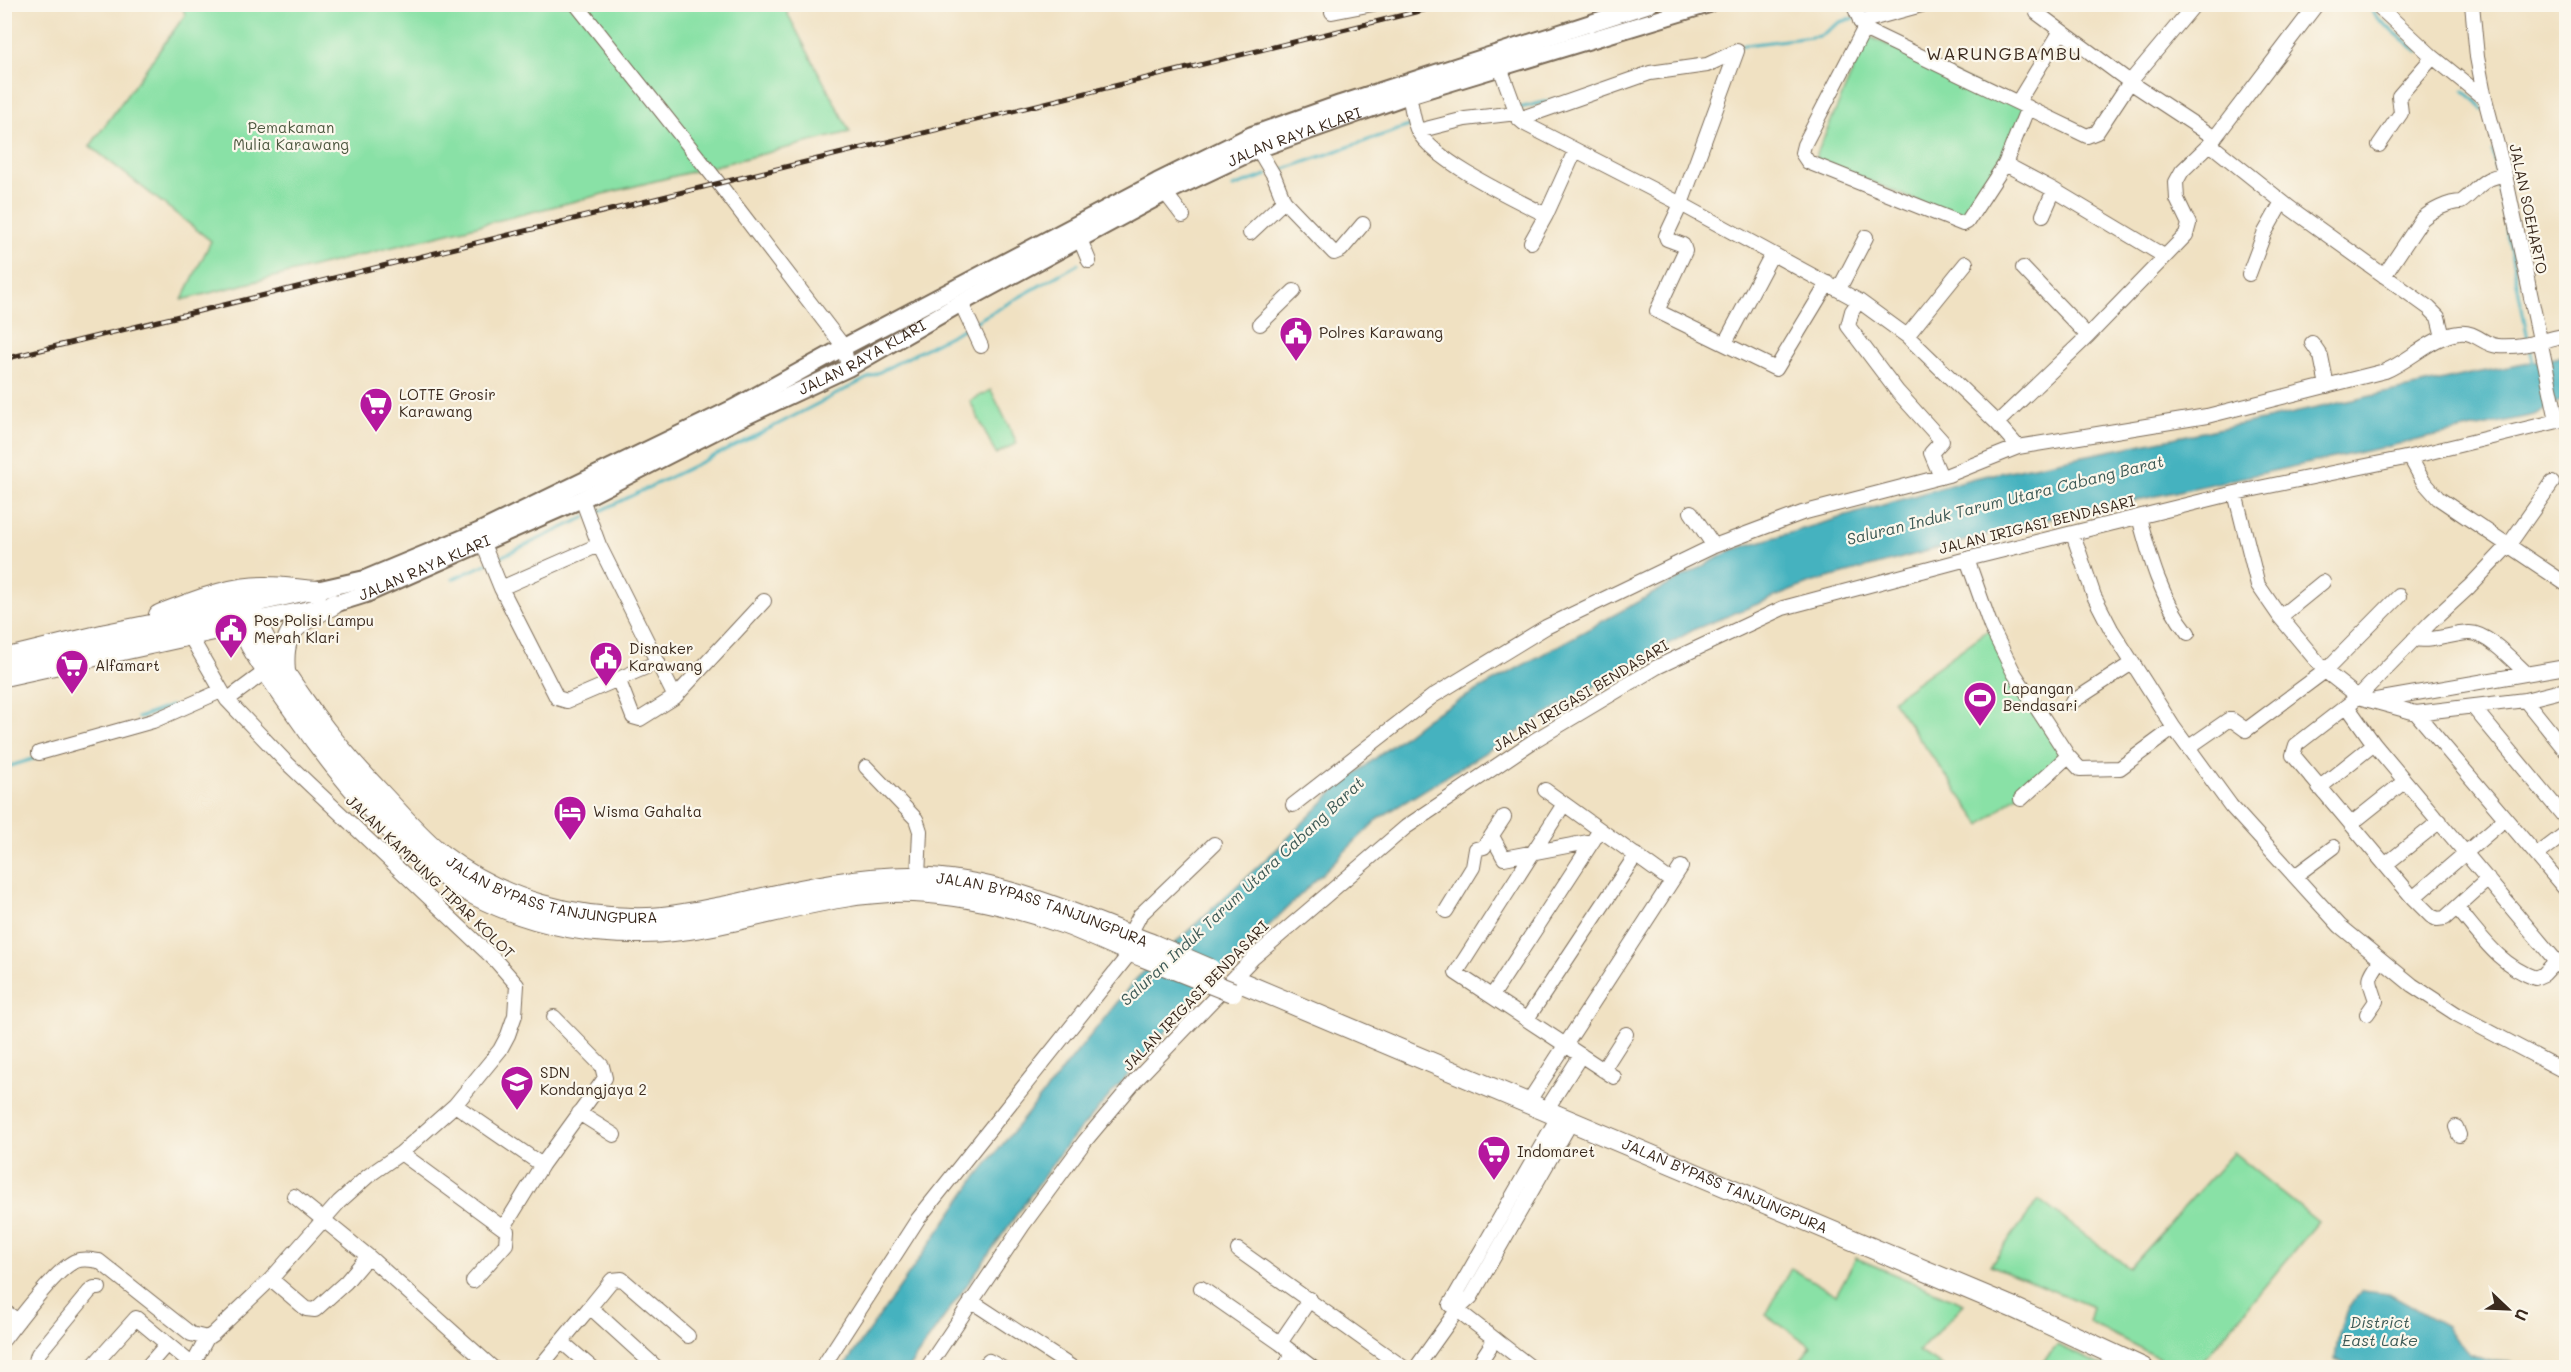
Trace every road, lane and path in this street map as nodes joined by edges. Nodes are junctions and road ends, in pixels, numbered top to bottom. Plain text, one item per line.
1 (576, 4) edge
2 (1372, 4) edge
3 (1650, 4) edge
4 (1709, 4) edge
5 (1925, 4) edge
6 (2025, 4) edge
7 (2195, 4) edge
8 (2317, 4) edge
9 (2376, 4) edge
10 (2472, 4) edge
11 (2039, 9) edge
12 (1332, 12) dead end
13 (1858, 17) edge
14 (2061, 31) junction
15 (2429, 60) junction
16 (1498, 62) junction
17 (2130, 82) junction
18 (1409, 95) junction
19 (2485, 99) junction
20 (2023, 104) junction
21 (1517, 114) junction
22 (1417, 126) junction
23 (2212, 141) junction
24 (2379, 145) dead end
25 (1258, 149) junction
26 (1575, 151) junction
27 (2005, 164) junction
28 (2499, 176) junction
29 (2054, 190) junction
30 (1284, 201) junction
31 (1172, 202) junction
32 (2282, 202) junction
33 (1681, 204) junction
34 (1546, 215) junction
35 (2043, 215) dead end
36 (1363, 224) dead end
37 (1250, 233) dead end
38 (1866, 237) dead end
39 (1531, 242) dead end
40 (1082, 245) junction
41 (1772, 254) junction
42 (2164, 256) junction
43 (1966, 263) dead end
44 (2023, 268) dead end
45 (2249, 274) dead end
46 (2384, 276) junction
47 (1833, 286) junction
48 (1294, 291) dead end
49 (1859, 301) junction
50 (965, 310) junction
51 (1260, 324) dead end
52 (2566, 335) edge
53 (1907, 336) junction
54 (2088, 336) junction
55 (2443, 337) junction
56 (978, 340) dead end
57 (1725, 343) junction
58 (2312, 343) dead end
59 (2530, 343) junction
60 (844, 347) junction
61 (848, 368) junction
62 (2327, 386) junction
63 (2559, 416) edge
64 (1997, 423) junction
65 (2018, 447) junction
66 (2410, 457) junction
67 (1941, 477) junction
68 (2552, 483) dead end
69 (2235, 493) junction
70 (586, 509) junction
71 (1691, 512) dead end
72 (2139, 517) junction
73 (2073, 534) junction
74 (599, 545) junction
75 (1714, 546) junction
76 (2508, 546) junction
77 (485, 549) junction
78 (1967, 559) junction
79 (2323, 582) dead end
80 (2566, 584) edge
81 (501, 588) junction
82 (318, 591) junction
83 (2399, 596) dead end
84 (764, 601) dead end
85 (334, 604) junction
86 (245, 615) junction
87 (2280, 617) junction
88 (2188, 633) dead end
89 (106, 634) junction
90 (195, 635) junction
91 (2414, 639) junction
92 (4, 659) edge
93 (658, 662) junction
94 (2132, 663) junction
95 (2560, 668) dead end
96 (2325, 671) junction
97 (276, 673) junction
98 (2526, 674) junction
99 (4, 676) edge
100 (619, 681) junction
101 (2566, 692) edge
102 (224, 695) junction
103 (675, 698) junction
104 (2365, 699) junction
105 (2525, 699) junction
106 (2072, 702) dead end
107 (2347, 706) junction
108 (2473, 707) junction
109 (2416, 713) junction
110 (2175, 728) junction
111 (2374, 744) junction
112 (2189, 747) junction
113 (2566, 751) edge
114 (39, 753) dead end
115 (2068, 756) junction
116 (866, 767) dead end
117 (2405, 781) junction
118 (2319, 788) junction
119 (1545, 790) dead end
120 (2021, 799) dead end
121 (1564, 804) junction
122 (1293, 806) dead end
123 (1504, 817) dead end
124 (2505, 819) junction
125 (2566, 819) edge
126 (2440, 821) junction
127 (2351, 824) junction
128 (2566, 833) edge
129 (1596, 835) junction
130 (1492, 836) junction
131 (1214, 844) dead end
132 (2334, 847) dead end
133 (1533, 852) junction
134 (2466, 853) junction
135 (1635, 855) junction
136 (2537, 855) junction
137 (2385, 865) junction
138 (1681, 867) dead end
139 (2295, 876) junction
140 (918, 877) junction
141 (2488, 879) junction
142 (1671, 881) junction
143 (2566, 890) edge
144 (2413, 898) junction
145 (2457, 908) junction
146 (1446, 911) dead end
147 (1140, 948) junction
148 (2380, 961) junction
149 (2556, 961) junction
150 (2566, 974) edge
151 (1236, 987) junction
152 (1491, 996) junction
153 (2367, 1014) dead end
154 (554, 1017) dead end
155 (1527, 1019) junction
156 (1626, 1034) dead end
157 (1565, 1045) junction
158 (1581, 1055) junction
159 (2566, 1072) edge
160 (454, 1105) junction
161 (579, 1113) junction
162 (1553, 1119) junction
163 (614, 1135) dead end
164 (401, 1153) junction
165 (543, 1165) junction
166 (294, 1196) dead end
167 (324, 1220) junction
168 (504, 1227) junction
169 (1238, 1250) dead end
170 (368, 1256) junction
171 (271, 1279) junction
172 (473, 1281) dead end
173 (99, 1288) dead end
174 (1202, 1288) dead end
175 (1310, 1299) junction
176 (971, 1301) junction
177 (590, 1307) junction
178 (1454, 1307) junction
179 (4, 1311) edge
180 (18, 1321) junction
181 (688, 1336) dead end
182 (207, 1338) junction
183 (1495, 1339) junction
184 (4, 1340) edge
185 (562, 1342) junction
186 (1280, 1343) junction
187 (167, 1344) junction
188 (1293, 1353) junction
189 (195, 1366) edge
190 (39, 1368) edge
191 (91, 1368) edge
192 (146, 1368) edge
193 (493, 1368) edge
194 (539, 1368) edge
195 (592, 1368) edge
196 (657, 1368) edge
197 (822, 1368) edge
198 (927, 1368) edge
199 (982, 1368) edge
200 (1002, 1368) edge
201 (1073, 1368) edge
202 (1284, 1368) edge
203 (1313, 1368) edge
204 (1404, 1368) edge
205 (1416, 1368) edge
206 (1476, 1368) edge
207 (1532, 1368) edge
208 (2119, 1368) edge
209 (2143, 1368) edge

1 - 60 street
2 - 12 street
3 - 16 main road, JALAN RAYA KLARI
4 - 16 main road, JALAN RAYA KLARI
5 - 13 street
6 - 11 street
7 - 17 street
8 - 23 street
9 - 15 street
10 - 19 street, JALAN SOEHARTO
11 - 14 street
13 - 20 street
13 - 27 street
14 - 17 street
14 - 20 street
15 - 19 street
15 - 24 street
16 - 18 main road, JALAN RAYA KLARI
16 - 21 street
16 - 31 main road, JALAN RAYA KLARI
17 - 20 street
17 - 23 street
18 - 22 street
18 - 25 main road, JALAN RAYA KLARI
19 - 28 street, JALAN SOEHARTO
20 - 27 street
21 - 22 street
21 - 26 street
21 - 33 street
22 - 34 street
23 - 32 street
23 - 42 street
25 - 30 street
25 - 31 main road, JALAN RAYA KLARI
26 - 33 street
26 - 34 street
27 - 29 street
28 - 46 street
28 - 59 street, JALAN SOEHARTO
29 - 35 street
29 - 42 street
30 - 36 street
30 - 37 street
31 - 40 main road, JALAN RAYA KLARI
32 - 45 street
32 - 46 street
33 - 41 street
33 - 57 street
34 - 39 street
38 - 47 street
40 - 50 main road, JALAN RAYA KLARI
40 - 60 main road, JALAN RAYA KLARI
41 - 47 street
41 - 57 street
42 - 54 street
43 - 53 street
44 - 54 street
46 - 55 street
47 - 49 street
47 - 57 street
48 - 51 street
49 - 53 street
49 - 67 street
50 - 56 street
50 - 61 main road, JALAN RAYA KLARI
52 - 59 street
53 - 64 street
54 - 64 street
55 - 59 street
55 - 62 street
58 - 62 street
59 - 63 street, JALAN SOEHARTO
60 - 61 street
60 - 77 main road, JALAN RAYA KLARI
61 - 70 main road, JALAN RAYA KLARI
62 - 65 street
63 - 66 street, JALAN IRIGASI BENDASARI
64 - 65 street
65 - 67 street
66 - 69 street, JALAN IRIGASI BENDASARI
66 - 76 street
67 - 75 street
68 - 76 street
69 - 72 street, JALAN IRIGASI BENDASARI
69 - 87 street
70 - 74 street
70 - 77 main road, JALAN RAYA KLARI
71 - 75 street
72 - 73 street, JALAN IRIGASI BENDASARI
72 - 88 street
73 - 78 street, JALAN IRIGASI BENDASARI
73 - 94 street
74 - 81 street
74 - 93 street
75 - 122 street
76 - 80 street
76 - 91 street
77 - 81 street
77 - 82 main road, JALAN RAYA KLARI
77 - 85 main road, JALAN RAYA KLARI
78 - 115 street
78 - 176 street, JALAN IRIGASI BENDASARI
79 - 87 street
81 - 100 street
82 - 86 main road, JALAN RAYA KLARI
82 - 89 highway
83 - 96 street
84 - 103 street
85 - 86 main road, JALAN RAYA KLARI
85 - 97 highway
86 - 89 highway, JALAN RAYA KLARI
86 - 90 highway, JALAN RAYA KLARI
86 - 97 highway, JALAN BYPASS TANJUNGPURA
87 - 96 street
89 - 92 highway, JALAN RAYA KLARI
90 - 97 highway
90 - 99 highway, JALAN RAYA KLARI
90 - 102 street, JALAN KAMPUNG TIPAR KOLOT
91 - 98 street
91 - 104 street
93 - 100 street
93 - 103 street
94 - 106 street
94 - 110 street
95 - 98 street
96 - 104 street
96 - 112 street
97 - 102 street
97 - 140 highway, JALAN BYPASS TANJUNGPURA
97 - 147 highway, JALAN BYPASS TANJUNGPURA
98 - 104 street
100 - 103 street
101 - 105 street
102 - 114 street
102 - 160 street, JALAN KAMPUNG TIPAR KOLOT
104 - 107 street
104 - 109 street
105 - 108 street
105 - 113 street
107 - 111 street
107 - 118 street
108 - 109 street
108 - 125 street
109 - 124 street
110 - 112 street
110 - 115 street
111 - 117 street
111 - 118 street
112 - 139 street
115 - 120 street
116 - 140 street
117 - 126 street
117 - 127 street
118 - 127 street
119 - 121 street
121 - 129 street
121 - 133 street
123 - 130 street
124 - 134 street
124 - 136 street
126 - 134 street
126 - 137 street
127 - 137 street
128 - 136 street
129 - 133 street
129 - 135 street
129 - 152 street
130 - 133 street
130 - 146 street
131 - 147 street
132 - 139 street
133 - 152 street
134 - 141 street
134 - 144 street
135 - 142 street
135 - 155 street
136 - 143 street
137 - 144 street
138 - 142 street
139 - 148 street
140 - 147 highway, JALAN BYPASS TANJUNGPURA
141 - 145 street
141 - 149 street
142 - 157 street
144 - 145 street
145 - 149 street
147 - 151 highway, JALAN BYPASS TANJUNGPURA, bridge
147 - 197 street
148 - 153 street
148 - 159 street
149 - 150 street
151 - 162 highway, JALAN BYPASS TANJUNGPURA
151 - 162 highway, JALAN BYPASS TANJUNGPURA
152 - 155 street
154 - 161 street
155 - 157 street
156 - 158 street
157 - 158 street
157 - 162 street
158 - 162 street
160 - 164 street, JALAN KAMPUNG TIPAR KOLOT
160 - 165 street
161 - 163 street
161 - 165 street
162 - 178 street
162 - 208 highway, JALAN BYPASS TANJUNGPURA
162 - 209 highway, JALAN BYPASS TANJUNGPURA
164 - 167 street, JALAN KAMPUNG TIPAR KOLOT
164 - 168 street
165 - 168 street
166 - 167 street
167 - 170 street
167 - 171 street, JALAN KAMPUNG TIPAR KOLOT
168 - 172 street
169 - 175 street
170 - 171 street
170 - 193 street
171 - 182 street, JALAN KAMPUNG TIPAR KOLOT
173 - 190 street
174 - 186 street
175 - 186 street
175 - 204 street
176 - 198 street, JALAN IRIGASI BENDASARI
176 - 201 street
177 - 181 street
177 - 185 street
177 - 196 street
178 - 183 street
178 - 204 street
178 - 205 street
179 - 180 street
180 - 182 street
180 - 184 street
182 - 189 street, JALAN KAMPUNG TIPAR KOLOT
183 - 206 street
183 - 207 street
185 - 194 street
185 - 195 street
186 - 188 street
187 - 189 street
187 - 191 street
187 - 192 street
188 - 202 street
188 - 203 street
199 - 200 street

